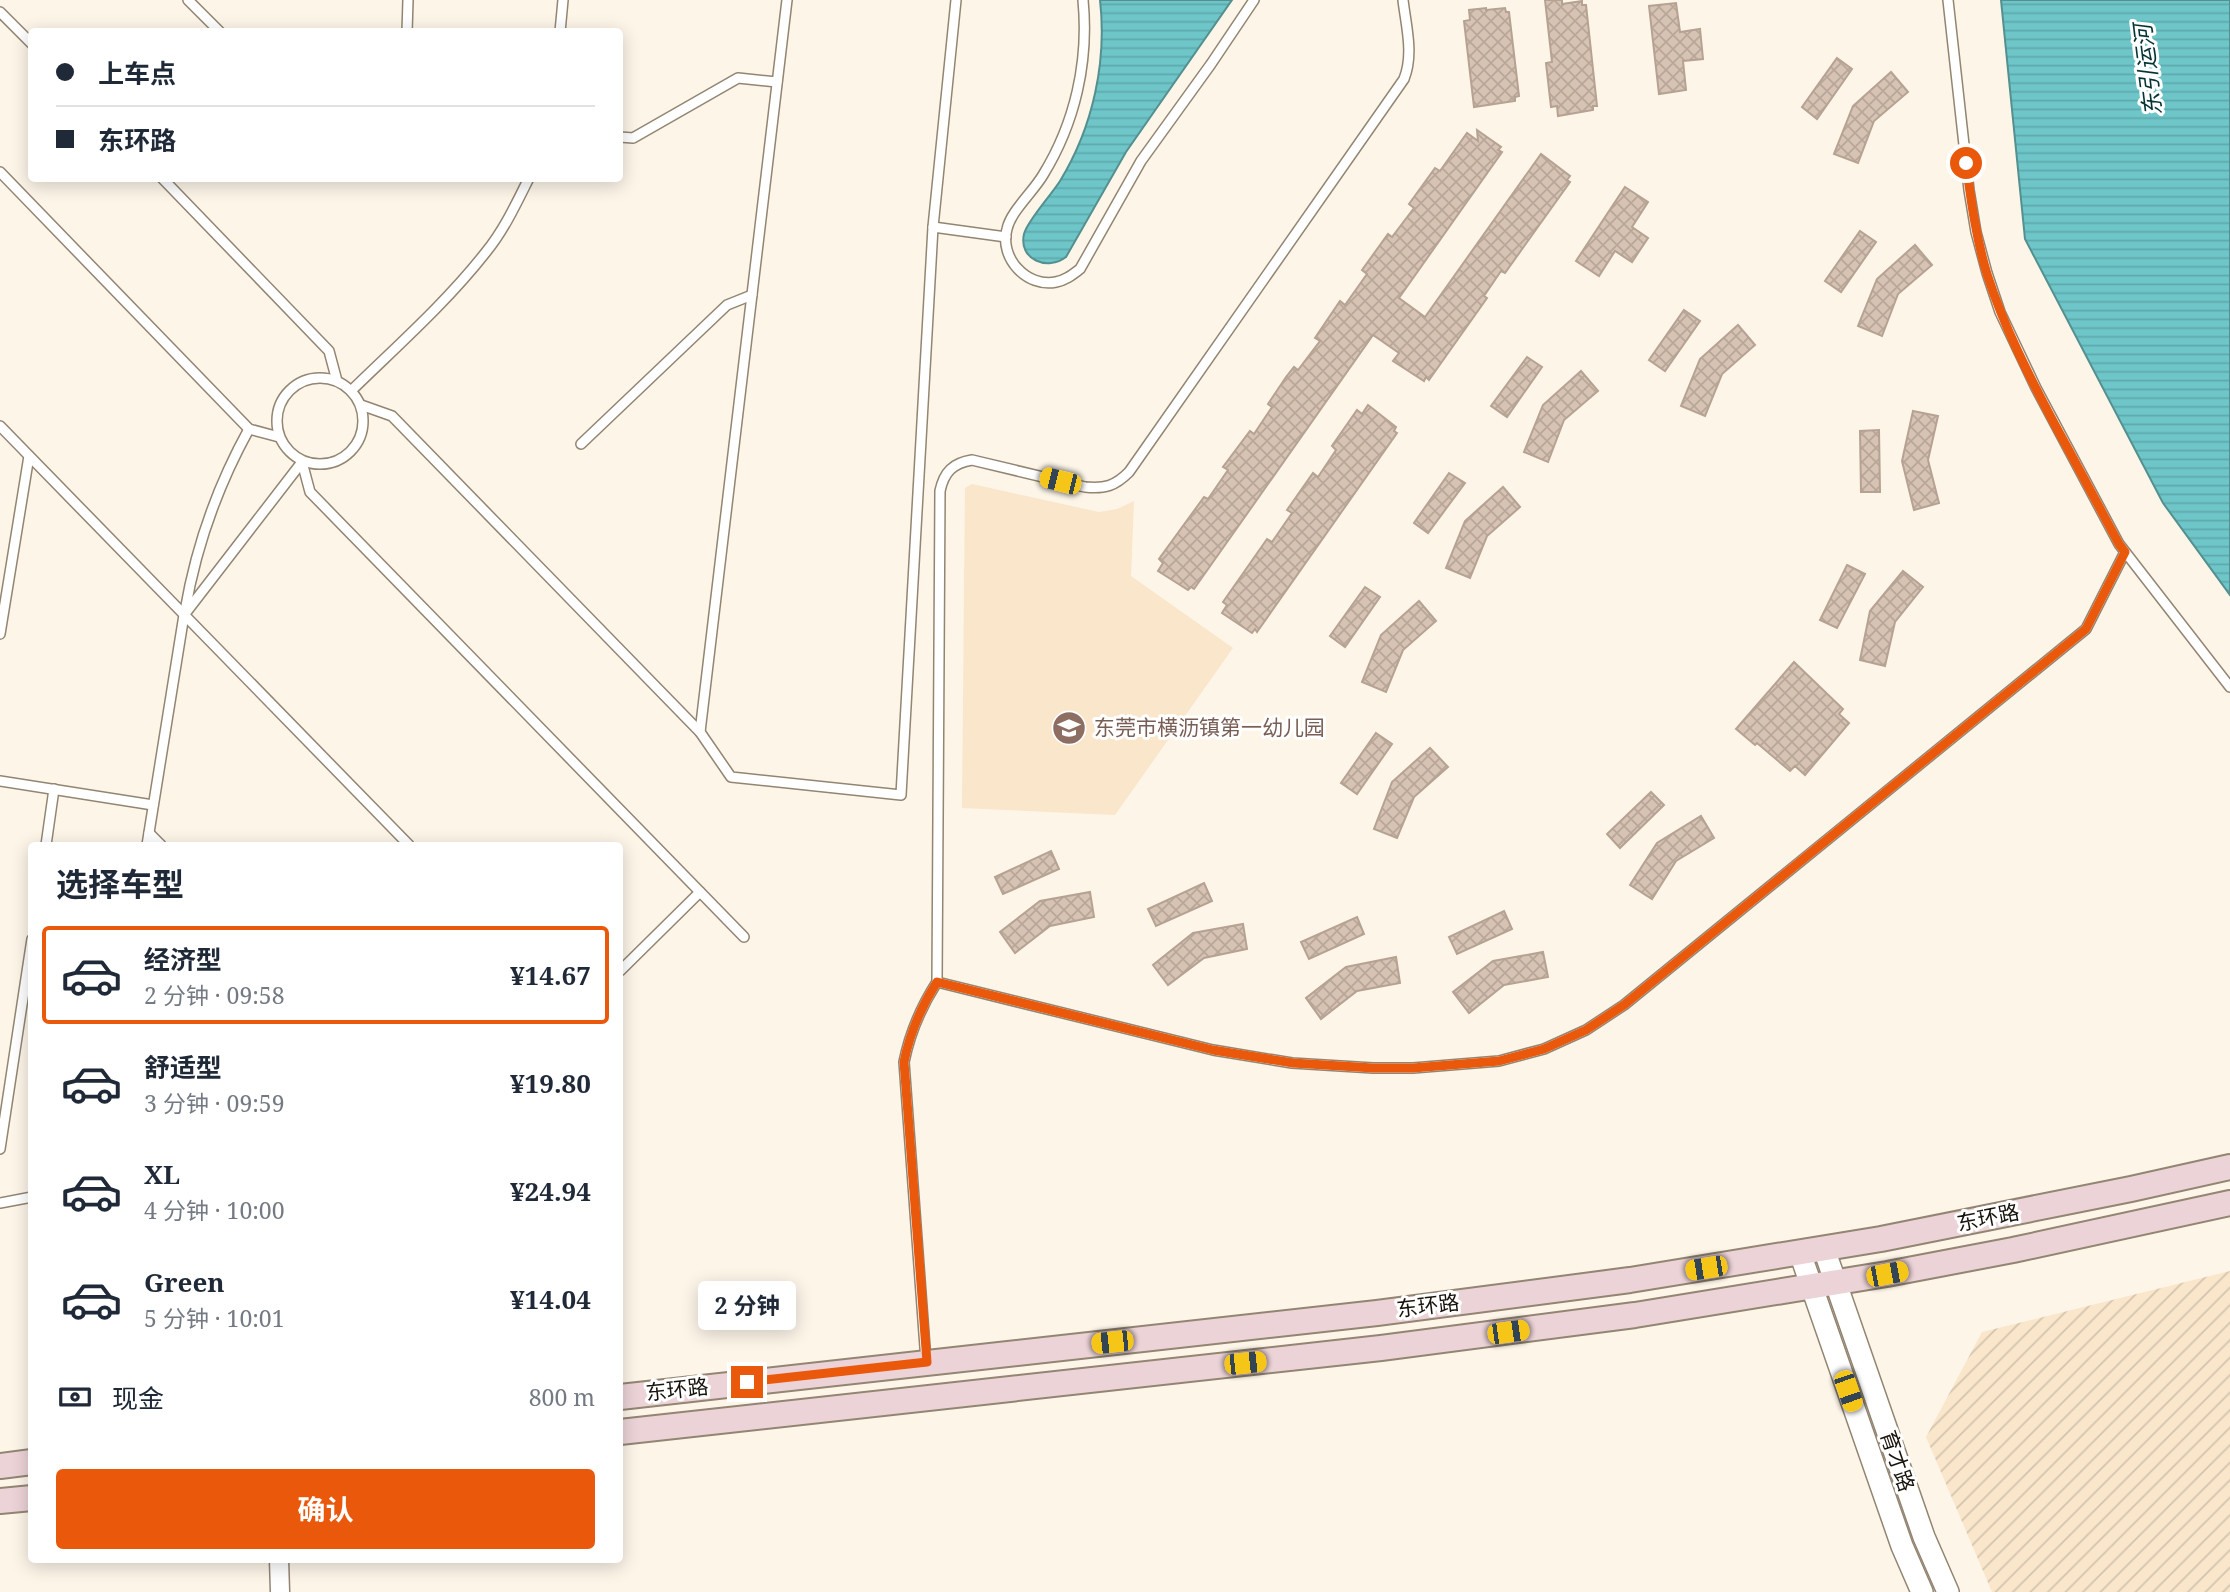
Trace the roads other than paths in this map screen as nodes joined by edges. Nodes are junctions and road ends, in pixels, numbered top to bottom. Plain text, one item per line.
1 (188, 0) edge
2 (408, 0) edge
3 (563, 0) edge
4 (787, 0) edge
5 (956, 0) edge
6 (1083, 0) edge
7 (1254, 0) edge
8 (1403, 0) edge
9 (1948, 0) edge
10 (0, 12) edge
11 (216, 28) edge
12 (407, 28) edge
13 (560, 28) edge
14 (28, 40) edge
15 (777, 82) junction
16 (623, 137) edge
17 (0, 172) edge
18 (166, 182) edge
19 (527, 182) edge
20 (933, 227) junction
21 (1006, 237) junction
22 (752, 295) junction
23 (337, 381) junction
24 (351, 391) junction
25 (360, 405) junction
26 (0, 426) edge
27 (249, 429) junction
28 (279, 438) junction
29 (581, 444) dead end
30 (29, 456) junction
31 (302, 462) junction
32 (2125, 552) junction
33 (184, 615) junction
34 (0, 634) edge
35 (2230, 687) edge
36 (700, 732) junction
37 (0, 781) edge
38 (54, 789) junction
39 (153, 805) junction
40 (149, 833) junction
41 (46, 842) edge
42 (148, 842) edge
43 (158, 842) edge
44 (406, 842) edge
45 (700, 892) junction
46 (744, 937) dead end
47 (28, 965) edge
48 (623, 968) edge
49 (937, 982) junction
50 (0, 1149) edge
51 (2230, 1167) edge
52 (28, 1198) edge
53 (0, 1203) edge
54 (2230, 1203) edge
55 (1812, 1251) junction
56 (1824, 1285) junction
57 (927, 1362) junction
58 (623, 1397) edge
59 (623, 1432) edge
60 (28, 1462) edge
61 (0, 1465) edge
62 (28, 1498) edge
63 (0, 1502) edge
64 (279, 1563) edge
65 (280, 1592) edge
66 (1922, 1592) edge
67 (1948, 1592) edge

1 - 11 lane
2 - 12 lane
3 - 13 lane
4 - 15 lane
5 - 20 lane
6 - 21 lane
7 - 21 lane
8 - 49 lane
9 - 32 lane
10 - 14 lane
15 - 16 lane
15 - 22 lane
17 - 27 lane
18 - 23 lane
19 - 24 lane
20 - 21 lane
20 - 36 lane
22 - 29 lane
22 - 36 lane
23 - 24 lane
23 - 28 lane
24 - 25 lane
25 - 31 lane
25 - 36 lane
26 - 30 lane
27 - 28 lane
27 - 33 lane
28 - 31 lane
30 - 33 lane
30 - 34 lane
31 - 33 lane
31 - 45 lane
32 - 35 lane
32 - 49 lane
33 - 39 lane
33 - 44 lane
37 - 38 lane
38 - 39 lane
38 - 41 lane
39 - 40 lane
40 - 42 lane
40 - 43 lane
45 - 46 lane
45 - 48 lane
47 - 50 lane
49 - 57 lane
51 - 55 main road, 东环路
52 - 53 lane
54 - 56 main road, 东环路
55 - 56 street, 育才路
55 - 57 main road, 东环路
56 - 59 main road, 东环路
56 - 66 street, 育才路
56 - 67 street, 育才路
57 - 58 main road, 东环路
60 - 61 main road
62 - 63 main road
64 - 65 street

